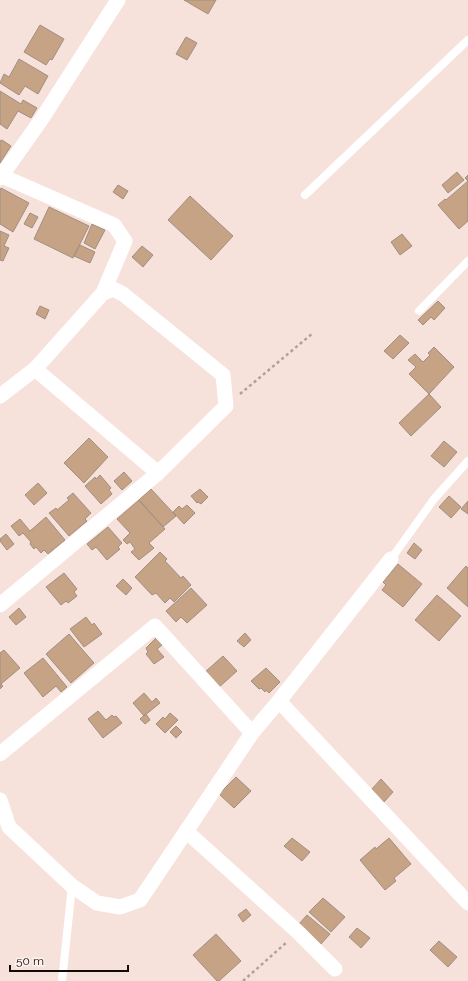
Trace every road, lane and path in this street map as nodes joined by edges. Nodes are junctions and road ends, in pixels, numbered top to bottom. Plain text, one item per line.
1 (118, 0) edge
2 (468, 40) edge
3 (1, 177) edge
4 (305, 195) dead end
5 (468, 261) edge
6 (103, 293) junction
7 (419, 311) dead end
8 (313, 333) dead end
9 (35, 369) junction
10 (0, 396) edge
11 (226, 406) junction
12 (468, 461) edge
13 (158, 473) junction
14 (391, 559) joint
15 (0, 605) edge
16 (280, 701) junction
17 (252, 733) junction
18 (0, 754) edge
19 (0, 800) edge
20 (186, 831) junction
21 (72, 886) junction
22 (468, 903) edge
23 (298, 932) junction
24 (335, 969) dead end
25 (62, 981) edge
26 (243, 981) edge

1 - 3 street
2 - 4 lane
3 - 6 street
5 - 7 lane
6 - 9 street
6 - 11 street
8 - 11 path
9 - 10 street
9 - 13 street
11 - 13 street
12 - 14 lane
13 - 15 street
14 - 16 street
16 - 17 street
16 - 22 street
17 - 18 street
17 - 20 street
19 - 21 street
20 - 21 street
20 - 23 street
21 - 25 lane
23 - 24 street
23 - 26 path

